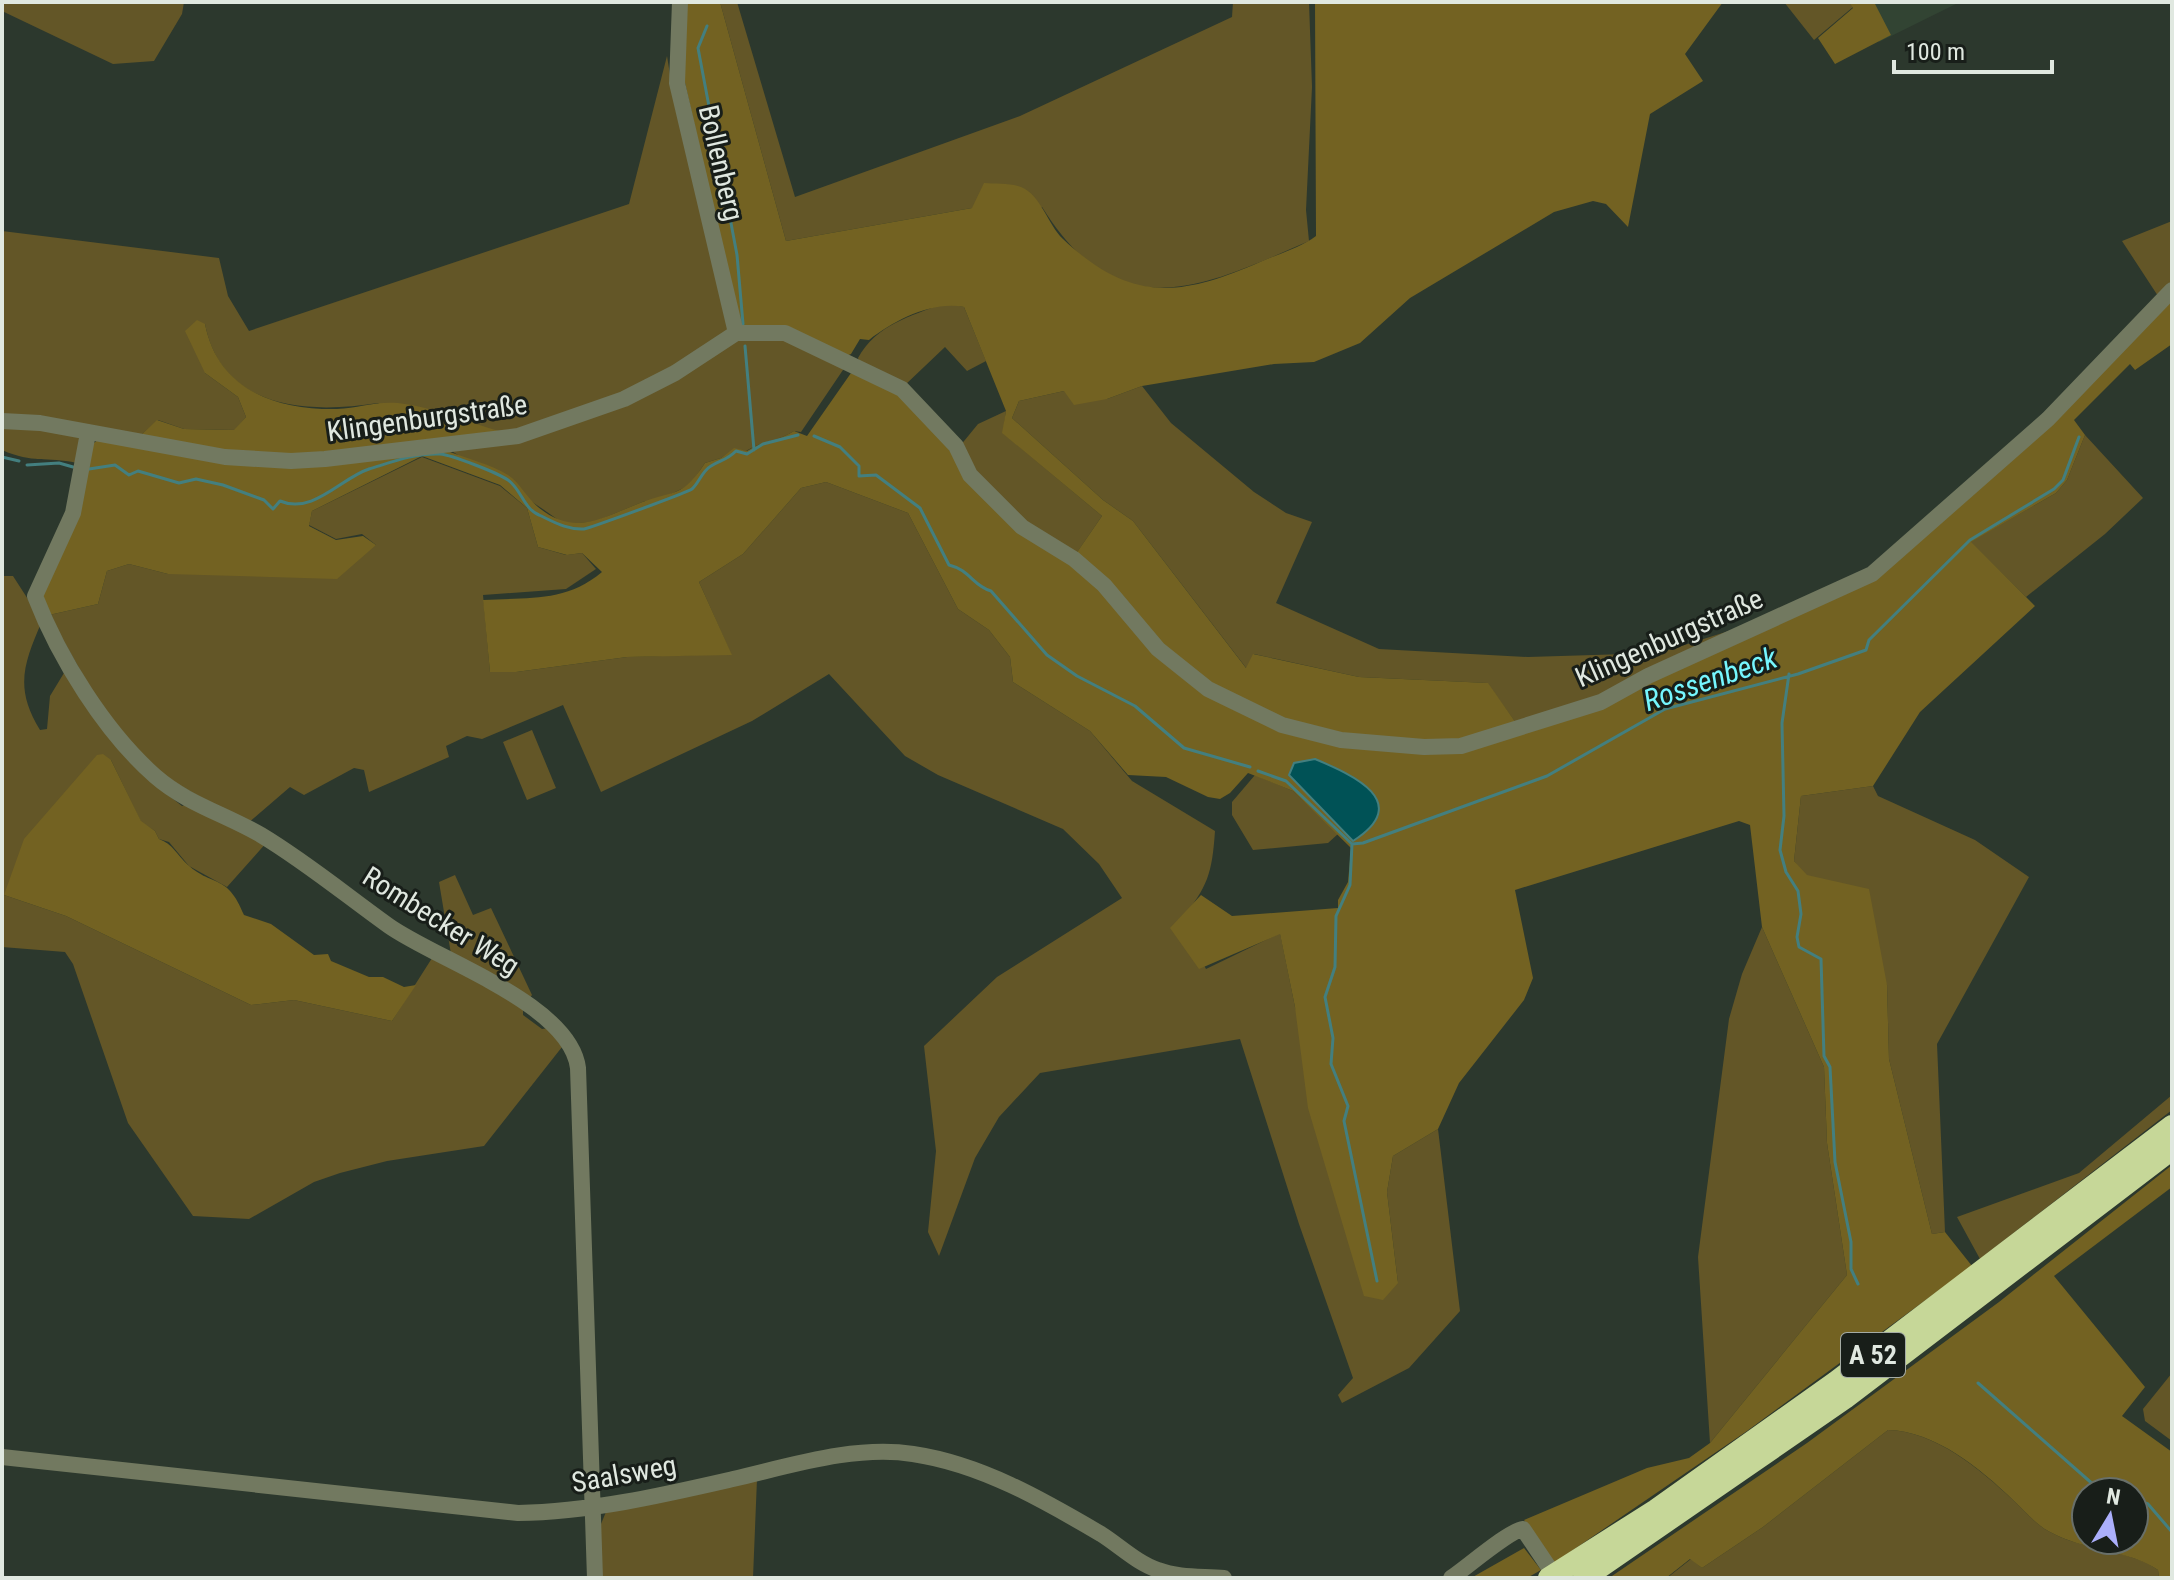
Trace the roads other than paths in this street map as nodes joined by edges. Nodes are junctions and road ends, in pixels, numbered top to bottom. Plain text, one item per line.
1 (680, 2) edge
2 (2172, 290) edge
3 (736, 333) junction
4 (2, 421) edge
5 (88, 433) junction
6 (2172, 1126) edge
7 (2172, 1149) edge
8 (2, 1457) edge
9 (594, 1506) junction
10 (595, 1578) edge
11 (1224, 1578) edge
12 (1451, 1578) edge
13 (1549, 1578) edge
14 (1556, 1578) edge
15 (1584, 1578) edge

1 - 3 street, Bollenberg
2 - 3 street, Klingenburgstraße
3 - 5 street, Klingenburgstraße
4 - 5 street, Klingenburgstraße
5 - 9 street, Rombecker Weg
6 - 13 highway, A 52
7 - 15 highway, A 52
8 - 9 street, Saalsweg
9 - 10 street, Rombecker Weg
9 - 11 street, Saalsweg
12 - 14 street

